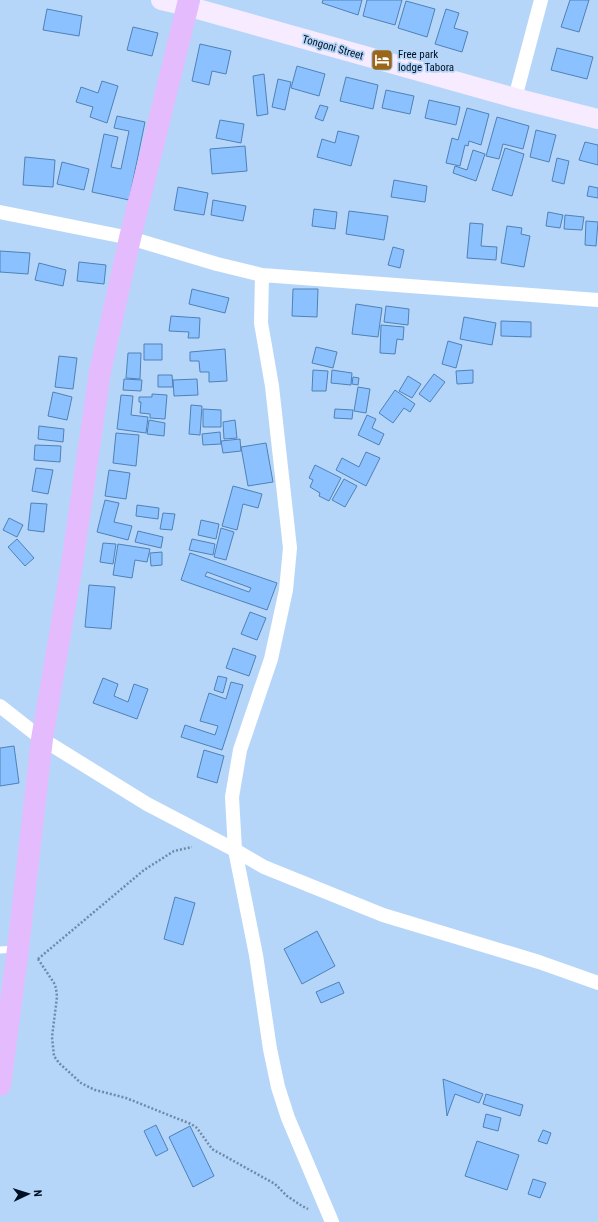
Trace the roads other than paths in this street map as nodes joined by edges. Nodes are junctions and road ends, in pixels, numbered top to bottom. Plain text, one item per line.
1 (161, 0) edge
2 (541, 0) edge
3 (188, 3) edge
4 (515, 98) junction
5 (598, 120) edge
6 (0, 212) edge
7 (130, 238) junction
8 (262, 275) junction
9 (598, 300) edge
10 (0, 706) edge
11 (42, 738) junction
12 (235, 850) junction
13 (9, 949) edge
14 (598, 983) edge
15 (0, 1085) edge
16 (330, 1218) edge

1 - 3 street, Tongoni Street
2 - 4 street
3 - 4 street, Tongoni Street
3 - 7 highway
4 - 5 street, Tongoni Street
6 - 7 street
7 - 8 street
7 - 11 highway
8 - 9 street
8 - 12 street
10 - 11 street
11 - 12 street
11 - 13 highway
12 - 14 street
12 - 16 street
13 - 15 highway

